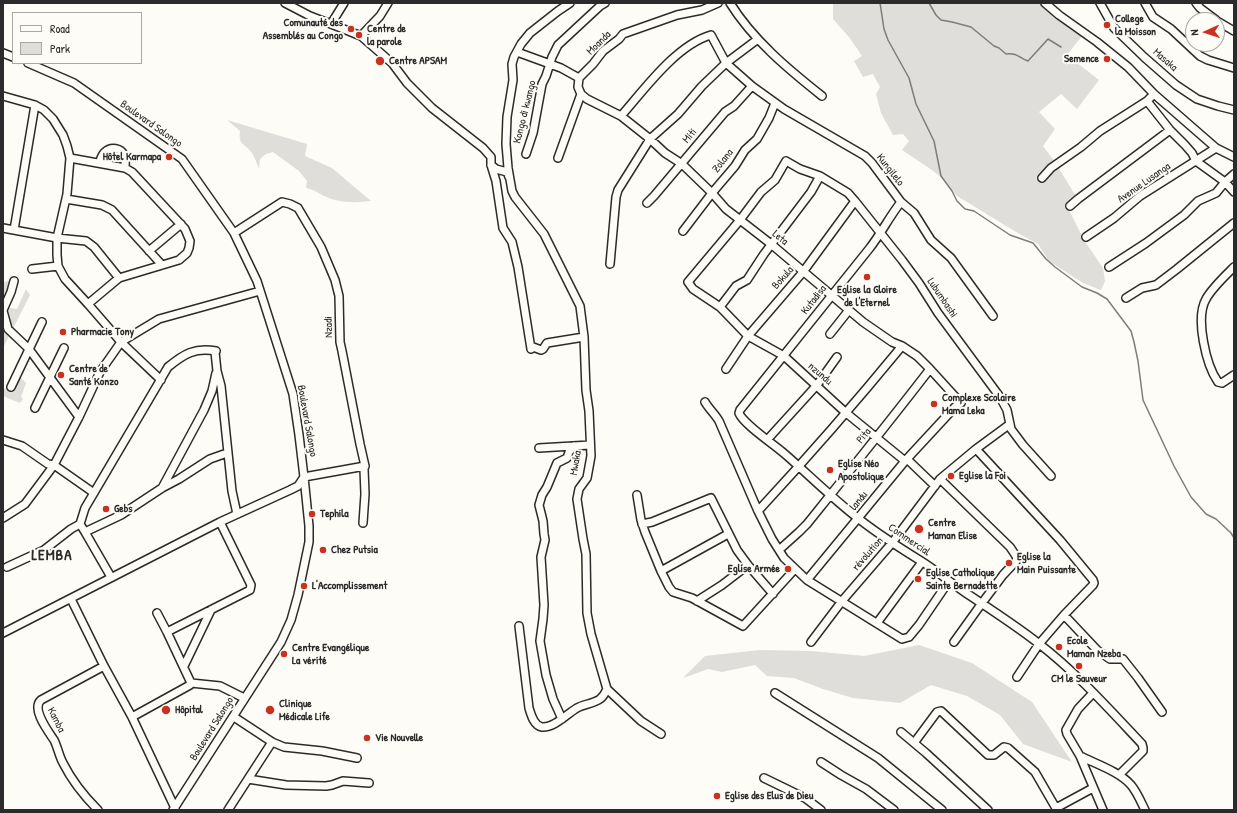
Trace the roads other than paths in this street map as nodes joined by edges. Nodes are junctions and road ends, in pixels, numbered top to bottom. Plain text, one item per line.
1 (285, 3) edge
2 (344, 3) edge
3 (388, 3) edge
4 (570, 3) edge
5 (605, 3) edge
6 (718, 3) edge
7 (730, 3) edge
8 (1045, 3) edge
9 (1100, 3) edge
10 (1145, 3) edge
11 (1196, 3) edge
12 (701, 6) edge
13 (1205, 12) edge
14 (332, 24) junction
15 (1225, 26) edge
16 (1234, 31) edge
17 (361, 36) junction
18 (758, 39) junction
19 (517, 52) junction
20 (726, 63) junction
21 (30, 64) edge
22 (550, 65) junction
23 (1234, 68) edge
24 (580, 78) junction
25 (752, 86) junction
26 (581, 94) junction
27 (1154, 94) junction
28 (3, 96) edge
29 (822, 96) dead end
30 (1147, 101) junction
31 (775, 103) junction
32 (35, 105) junction
33 (1234, 110) edge
34 (621, 116) junction
35 (1170, 130) junction
36 (650, 139) junction
37 (1216, 148) junction
38 (526, 154) dead end
39 (1234, 157) edge
40 (70, 158) junction
41 (558, 158) dead end
42 (507, 161) junction
43 (1196, 161) junction
44 (99, 163) junction
45 (682, 164) junction
46 (491, 165) junction
47 (126, 168) junction
48 (1234, 174) edge
49 (820, 176) junction
50 (1042, 178) dead end
51 (1225, 182) junction
52 (512, 185) junction
53 (1234, 192) edge
54 (712, 193) junction
55 (66, 199) junction
56 (855, 201) junction
57 (902, 202) junction
58 (647, 203) dead end
59 (1070, 206) dead end
60 (740, 220) junction
61 (1234, 222) edge
62 (181, 224) junction
63 (3, 228) edge
64 (14, 230) junction
65 (683, 230) dead end
66 (234, 233) junction
67 (881, 233) junction
68 (57, 238) junction
69 (1086, 238) dead end
70 (771, 244) junction
71 (149, 251) junction
72 (610, 264) dead end
73 (162, 265) junction
74 (58, 266) junction
75 (1109, 267) dead end
76 (1234, 267) edge
77 (32, 268) dead end
78 (803, 272) junction
79 (119, 278) junction
80 (14, 281) dead end
81 (260, 291) junction
82 (832, 296) junction
83 (1126, 298) dead end
84 (88, 304) junction
85 (720, 307) junction
86 (849, 310) junction
87 (3, 311) edge
88 (993, 316) dead end
89 (42, 322) dead end
90 (830, 334) dead end
91 (584, 336) junction
92 (748, 336) junction
93 (121, 342) junction
94 (902, 346) junction
95 (64, 348) dead end
96 (29, 350) junction
97 (784, 356) junction
98 (837, 357) dead end
99 (726, 369) dead end
100 (930, 369) junction
101 (217, 371) junction
102 (1234, 375) edge
103 (50, 378) junction
104 (161, 380) junction
105 (817, 385) junction
106 (11, 388) dead end
107 (705, 402) dead end
108 (961, 403) joint
109 (35, 408) dead end
110 (740, 410) joint
111 (846, 412) junction
112 (79, 417) junction
113 (1010, 424) junction
114 (876, 438) junction
115 (3, 440) edge
116 (767, 440) junction
117 (590, 445) junction
118 (574, 446) junction
119 (539, 448) dead end
120 (976, 449) junction
121 (227, 453) junction
122 (905, 462) junction
123 (54, 465) junction
124 (365, 466) junction
125 (798, 468) junction
126 (1051, 476) dead end
127 (304, 477) junction
128 (940, 479) junction
129 (935, 486) junction
130 (162, 488) junction
131 (94, 493) junction
132 (830, 495) junction
133 (637, 496) dead end
134 (758, 511) junction
135 (237, 514) junction
136 (3, 518) edge
137 (858, 519) junction
138 (220, 522) junction
139 (363, 523) dead end
140 (80, 524) junction
141 (642, 524) junction
142 (85, 532) junction
143 (728, 534) junction
144 (892, 543) junction
145 (779, 550) junction
146 (922, 562) junction
147 (748, 565) junction
148 (7, 567) dead end
149 (795, 569) junction
150 (661, 571) junction
151 (111, 577) junction
152 (807, 580) junction
153 (949, 581) junction
154 (773, 594) junction
155 (71, 599) junction
156 (697, 601) junction
157 (842, 601) junction
158 (982, 603) junction
159 (211, 610) junction
160 (157, 613) dead end
161 (1064, 615) junction
162 (877, 623) junction
163 (519, 626) dead end
164 (167, 632) junction
165 (3, 633) edge
166 (811, 642) dead end
167 (954, 642) dead end
168 (1040, 644) junction
169 (104, 666) junction
170 (184, 666) junction
171 (1017, 677) dead end
172 (191, 683) junction
173 (607, 689) junction
174 (775, 693) dead end
175 (1093, 693) junction
176 (244, 698) junction
177 (1162, 712) dead end
178 (132, 717) junction
179 (234, 717) junction
180 (562, 719) junction
181 (901, 732) dead end
182 (661, 734) dead end
183 (272, 742) junction
184 (914, 743) junction
185 (1080, 756) junction
186 (356, 758) dead end
187 (821, 762) dead end
188 (1120, 775) junction
189 (764, 778) dead end
190 (248, 779) junction
191 (369, 783) dead end
192 (1093, 788) junction
193 (174, 809) edge
194 (1056, 809) edge
195 (98, 810) edge
196 (228, 810) edge
197 (821, 810) edge
198 (894, 810) edge
199 (942, 810) edge
200 (988, 810) edge
201 (1103, 810) edge
202 (1144, 810) edge

1 - 14 street
2 - 14 street
3 - 17 street
4 - 19 street
5 - 22 street, Kongo di kwango
6 - 12 street, Moanda
7 - 18 street
8 - 27 street
9 - 33 street, Masaka
10 - 23 street
11 - 13 street
12 - 24 street, Moanda
14 - 17 street
15 - 16 street
17 - 46 street
18 - 20 street
18 - 29 street
19 - 22 street
19 - 42 street
20 - 25 street, Kungilelo
20 - 34 street, Kungilelo
20 - 36 street
21 - 66 street, Boulevard Salongo
22 - 24 street
22 - 38 street, Kongo di kwango
24 - 26 street
25 - 31 street, Kungilelo
25 - 45 street, Miti
26 - 34 street, Leta
26 - 41 street
27 - 30 street
27 - 37 street
28 - 32 street
30 - 35 street
30 - 50 street
31 - 54 street, Zolana
31 - 57 street, Kungilelo
32 - 40 street
32 - 64 street
34 - 36 street, Leta
35 - 43 street
35 - 59 street
36 - 45 street, Leta
36 - 72 street
37 - 39 street
37 - 43 street, Avenue Lusanga
40 - 44 street
40 - 55 street
42 - 46 street
42 - 52 street
43 - 51 street
43 - 69 street, Avenue Lusanga
44 - 47 street
44 - 47 street
45 - 54 street, Leta
45 - 58 street, Miti
46 - 52 street
46 - 91 street
47 - 62 street
48 - 51 street
49 - 56 street, Lubumbashi
49 - 60 street, Lubumbashi
49 - 70 street
51 - 53 street
51 - 75 street
52 - 91 street, Mwaka
54 - 60 street, Leta
54 - 65 street, Zolana
55 - 68 street
55 - 71 street
56 - 67 street, Lubumbashi
56 - 78 street, Bokula
57 - 67 street, Kutadisa
57 - 88 street, Kungilelo
60 - 70 street, Leta
60 - 85 street, nzundu
61 - 83 street
62 - 71 street
62 - 73 street
63 - 64 street
64 - 68 street
66 - 81 street, Boulevard Salongo
66 - 124 street, Nzadi
67 - 82 street, Kutadisa
67 - 113 street, Lubumbashi
68 - 74 street
68 - 79 street
70 - 78 street, Leta
70 - 85 street
71 - 73 street
73 - 79 street
74 - 77 street
74 - 84 street
76 - 102 street
78 - 82 street, Leta
78 - 92 street, Bokula
79 - 84 street
80 - 87 street
81 - 93 street
81 - 127 street, Boulevard Salongo
82 - 86 street, Leta
82 - 97 street, Kutadisa
84 - 93 street
85 - 92 street, nzundu
86 - 90 street
86 - 94 street, Leta
87 - 96 street
89 - 96 street
91 - 117 street, Mwaka
92 - 97 street, nzundu
92 - 99 street, Bokula
93 - 104 street
93 - 112 street
94 - 100 street, Leta
94 - 111 street
95 - 103 street
96 - 103 street
96 - 106 street
97 - 105 street, nzundu
97 - 110 street, Kutadisa
98 - 105 street
100 - 108 street, Leta
100 - 114 street, Pita
101 - 104 street
101 - 121 street
101 - 130 street
103 - 109 street
103 - 112 street
104 - 131 street
105 - 111 street, nzundu
105 - 116 street
107 - 134 street
108 - 122 street, landu
110 - 116 street, Commercial
111 - 114 street, nzundu
111 - 125 street
112 - 123 street
113 - 120 street, révolution
113 - 126 street, Lubumbashi
114 - 122 street, nzundu
114 - 132 street, Pita
115 - 123 street
116 - 125 street, Commercial
117 - 118 street
117 - 173 street, Mwaka
118 - 119 street
118 - 180 street
120 - 128 street, révolution
120 - 161 street
121 - 130 street
121 - 135 street
122 - 129 street, nzundu
122 - 137 street, landu
123 - 131 street
123 - 136 street
124 - 127 street
124 - 139 street
125 - 132 street, Commercial
125 - 134 street
127 - 135 street
127 - 176 street, Boulevard Salongo
128 - 129 street, révolution
128 - 158 street
129 - 144 street, révolution
130 - 142 street
131 - 140 street
132 - 137 street, Commercial
132 - 145 street, Pita
133 - 141 street
134 - 145 street
135 - 138 street
137 - 144 street, Commercial
137 - 152 street, landu
138 - 151 street
138 - 159 street
140 - 142 street
140 - 148 street
141 - 143 street
141 - 150 street
142 - 151 street
143 - 147 street
143 - 150 street
144 - 146 street, Commercial
144 - 157 street, révolution
145 - 149 street
146 - 153 street, Commercial
146 - 162 street
147 - 154 street
147 - 156 street
149 - 152 street
149 - 154 street
150 - 156 street
151 - 155 street
152 - 157 street
153 - 158 street, Commercial
153 - 162 street
154 - 156 street
155 - 165 street
155 - 169 street
157 - 162 street
157 - 166 street, révolution
158 - 167 street
158 - 168 street, Commercial
159 - 164 street
159 - 170 street
160 - 164 street
161 - 168 street
161 - 177 street
163 - 180 street
164 - 170 street
168 - 171 street
168 - 175 street, Commercial
169 - 178 street
169 - 195 street, Kamba
170 - 172 street
172 - 176 street
172 - 178 street
173 - 180 street
173 - 182 street, Mwaka
174 - 199 street
175 - 185 street
175 - 188 street, Commercial
176 - 179 street, Boulevard Salongo
178 - 193 street
179 - 183 street
179 - 193 street, Boulevard Salongo
181 - 184 street
183 - 186 street
183 - 190 street
184 - 194 street
184 - 200 street
185 - 188 street
185 - 192 street
187 - 198 street
188 - 202 street
189 - 197 street
190 - 191 street
190 - 196 street
192 - 194 street
192 - 201 street

